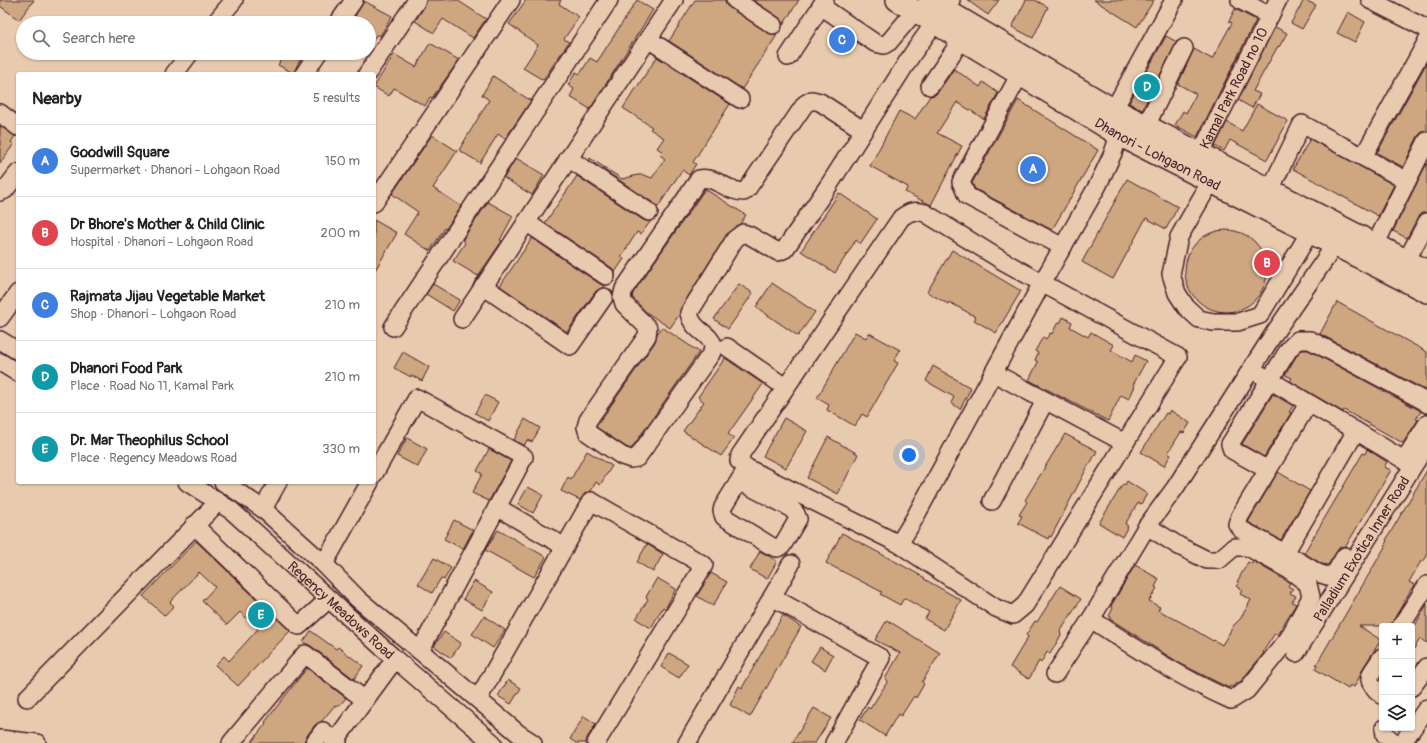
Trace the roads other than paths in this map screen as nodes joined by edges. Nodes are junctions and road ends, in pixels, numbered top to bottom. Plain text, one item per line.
1 (234, 0) edge
2 (354, 0) edge
3 (417, 0) edge
4 (511, 0) edge
5 (609, 0) edge
6 (674, 0) edge
7 (735, 0) edge
8 (897, 0) edge
9 (1174, 0) edge
10 (1240, 0) edge
11 (1278, 0) edge
12 (1370, 0) edge
13 (823, 3) edge
14 (935, 8) edge
15 (221, 16) edge
16 (343, 16) edge
17 (1270, 16) junction
18 (773, 25) dead end
19 (1427, 29) edge
20 (648, 39) junction
21 (962, 39) junction
22 (1427, 41) edge
23 (1184, 48) dead end
24 (788, 57) dead end
25 (185, 60) edge
26 (313, 60) edge
27 (176, 72) edge
28 (305, 72) edge
29 (368, 72) edge
30 (1020, 74) junction
31 (930, 86) dead end
32 (740, 99) dead end
33 (1114, 110) junction
34 (0, 113) edge
35 (16, 125) edge
36 (1146, 126) junction
37 (863, 130) junction
38 (1119, 134) junction
39 (1427, 141) edge
40 (1200, 154) junction
41 (1363, 157) junction
42 (568, 158) junction
43 (16, 176) edge
44 (1211, 181) junction
45 (1406, 181) junction
46 (1270, 190) junction
47 (0, 192) edge
48 (376, 200) edge
49 (649, 212) dead end
50 (526, 222) junction
51 (1427, 222) edge
52 (1310, 232) junction
53 (1340, 237) junction
54 (1375, 245) junction
55 (1063, 248) junction
56 (1406, 260) junction
57 (1427, 271) edge
58 (606, 276) dead end
59 (1042, 283) junction
60 (483, 286) junction
61 (1427, 292) edge
62 (16, 296) edge
63 (604, 296) dead end
64 (0, 318) edge
65 (462, 318) dead end
66 (393, 327) dead end
67 (0, 340) edge
68 (727, 347) dead end
69 (16, 350) edge
70 (0, 362) edge
71 (1251, 369) junction
72 (16, 372) edge
73 (994, 373) junction
74 (1270, 381) junction
75 (785, 387) junction
76 (1046, 401) junction
77 (1308, 404) junction
78 (1427, 404) edge
79 (1427, 424) edge
80 (1356, 431) junction
81 (1125, 443) junction
82 (1427, 444) edge
83 (1404, 460) junction
84 (376, 470) edge
85 (1268, 470) junction
86 (190, 484) edge
87 (226, 484) edge
88 (277, 484) edge
89 (369, 484) edge
90 (992, 501) dead end
91 (218, 502) junction
92 (497, 507) junction
93 (263, 509) junction
94 (194, 525) junction
95 (1147, 526) junction
96 (899, 544) junction
97 (565, 546) junction
98 (1285, 553) junction
99 (324, 564) junction
100 (791, 564) dead end
101 (1427, 585) edge
102 (772, 597) junction
103 (329, 599) junction
104 (1090, 620) junction
105 (1403, 623) edge
106 (420, 651) junction
107 (1296, 653) dead end
108 (395, 659) junction
109 (1379, 662) edge
110 (1427, 667) edge
111 (1055, 674) dead end
112 (1415, 683) edge
113 (1379, 693) edge
114 (27, 698) dead end
115 (478, 699) junction
116 (365, 700) junction
117 (1427, 708) edge
118 (0, 739) edge
119 (337, 742) edge
120 (37, 743) edge
121 (231, 743) edge
122 (314, 743) edge
123 (493, 743) edge
124 (533, 743) edge
125 (596, 743) edge
126 (687, 743) edge
127 (834, 743) edge
128 (1401, 743) edge

1 - 15 street
2 - 16 street
3 - 29 street
4 - 48 street
5 - 66 street
6 - 20 street
7 - 18 street
8 - 14 main road, Dhanori - Lohgaon Road
9 - 33 street
10 - 17 street
11 - 17 street, Kamal Park Road no 10
12 - 19 street
13 - 14 street
13 - 24 street
14 - 21 main road, Dhanori - Lohgaon Road
14 - 33 main road, Dhanori - Lohgaon Road
14 - 37 street
17 - 40 street, Kamal Park Road no 10
20 - 32 street
20 - 42 street
21 - 30 main road, Dhanori - Lohgaon Road
21 - 31 street
22 - 41 street
23 - 36 street
25 - 27 street
26 - 28 street
30 - 38 main road, Dhanori - Lohgaon Road
30 - 55 street
33 - 36 main road, Dhanori - Lohgaon Road
33 - 38 street
34 - 35 street
36 - 40 main road, Dhanori - Lohgaon Road
37 - 37 street
38 - 44 main road, Dhanori - Lohgaon Road
38 - 55 street
39 - 45 street
40 - 46 main road, Dhanori - Lohgaon Road
41 - 45 street
41 - 46 street
42 - 49 street
42 - 50 street
43 - 47 street
44 - 52 main road, Dhanori - Lohgaon Road
44 - 52 street
45 - 54 street
46 - 53 main road, Dhanori - Lohgaon Road
50 - 58 street
50 - 60 street
51 - 56 street
52 - 53 main road, Dhanori - Lohgaon Road
53 - 54 main road, Dhanori - Lohgaon Road
53 - 61 main road, Dhanori - Lohgaon Road
53 - 71 street
54 - 56 main road, Dhanori - Lohgaon Road
55 - 59 street
56 - 57 main road, Dhanori - Lohgaon Road
59 - 73 street
59 - 75 street
59 - 81 street
60 - 63 street
60 - 65 street
62 - 64 street
67 - 69 street
68 - 75 street
70 - 72 street
71 - 74 street
71 - 95 street
73 - 76 street
73 - 96 street
74 - 77 street
74 - 78 street
74 - 85 street
75 - 96 street
76 - 81 street
76 - 90 street
77 - 80 street
77 - 85 street
79 - 83 street
80 - 83 street
80 - 98 street
81 - 96 street
82 - 107 street, Palladium Exotica Inner Road
83 - 98 street
84 - 92 street
85 - 98 street
86 - 91 street, Regency Meadows Road
87 - 93 street
88 - 93 street
89 - 99 street
91 - 94 street
91 - 103 street, Regency Meadows Road
92 - 97 street
92 - 106 street
93 - 99 street
94 - 103 street
94 - 114 street
95 - 104 street
95 - 104 street
97 - 115 street
97 - 125 street
99 - 106 street
100 - 102 street
101 - 105 street
102 - 126 street
102 - 127 street
103 - 108 street, Regency Meadows Road
104 - 111 street
106 - 115 street
108 - 116 street
108 - 123 street, Regency Meadows Road
109 - 113 street
110 - 112 street
115 - 124 street
116 - 119 street
116 - 121 street
117 - 128 street
118 - 120 street
119 - 122 street

